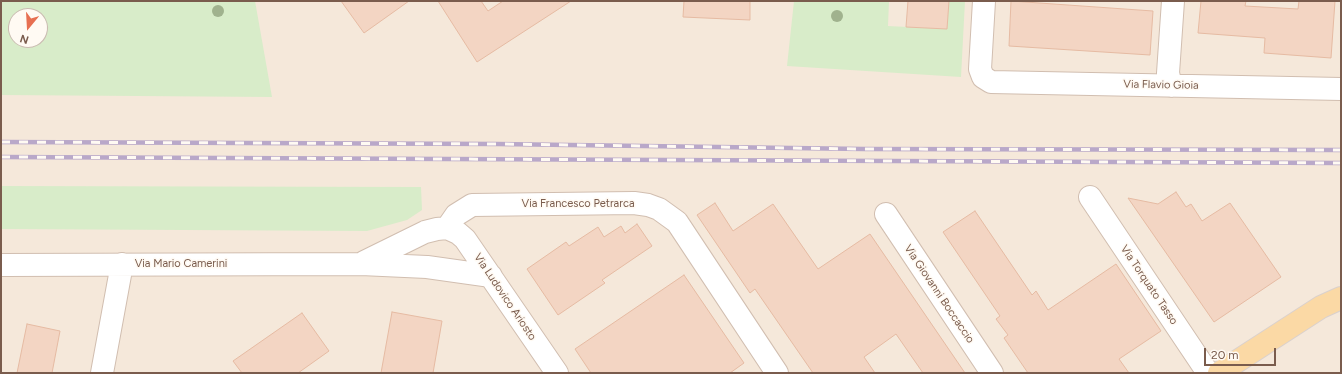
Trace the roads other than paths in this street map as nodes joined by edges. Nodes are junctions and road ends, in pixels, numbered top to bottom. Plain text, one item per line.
1 (984, 1) edge
2 (1173, 1) edge
3 (1171, 86) junction
4 (1341, 89) edge
5 (1090, 197) dead end
6 (886, 214) dead end
7 (447, 228) junction
8 (1, 264) edge
9 (122, 264) junction
10 (361, 264) junction
11 (491, 276) junction
12 (1341, 298) edge
13 (102, 373) edge
14 (557, 373) edge
15 (777, 373) edge
16 (992, 373) edge
17 (1208, 373) edge
18 (1219, 373) edge

1 - 3 street, Via Flavio Gioia
2 - 3 street
3 - 4 street, Via Flavio Gioia
5 - 17 street, Via Torquato Tasso
6 - 16 street, Via Giovanni Boccaccio
7 - 10 street, Via Mario Camerini
7 - 11 street, Via Ludovico Ariosto
7 - 15 street, Via Francesco Petrarca
8 - 9 street, Via Mario Camerini
9 - 10 street, Via Mario Camerini
9 - 13 street
10 - 11 street, Via Mario Camerini
11 - 14 street, Via Ludovico Ariosto
12 - 18 main road

